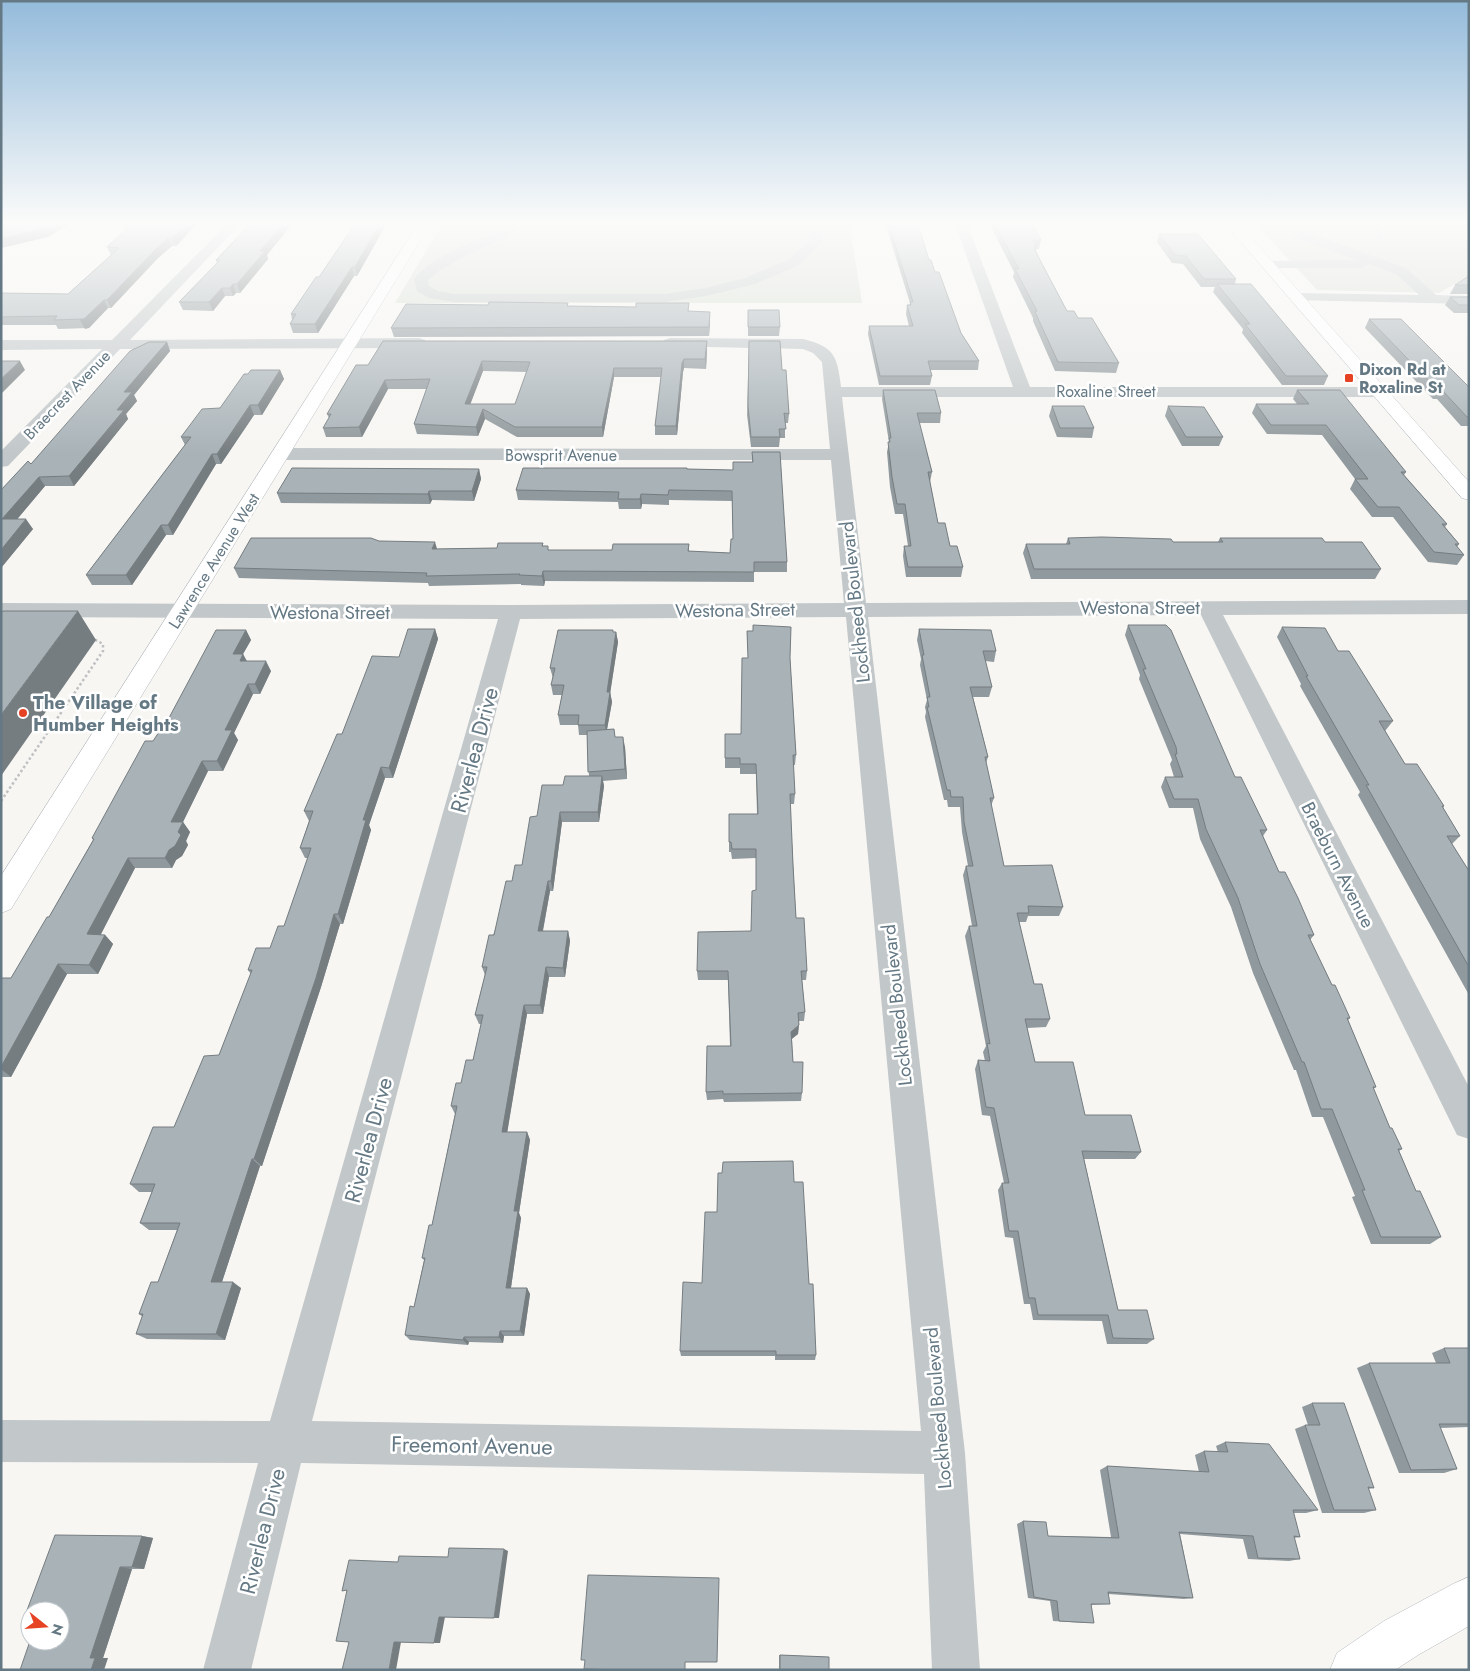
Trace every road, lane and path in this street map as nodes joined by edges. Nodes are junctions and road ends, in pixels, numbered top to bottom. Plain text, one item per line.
1 (162, 299) edge
2 (377, 299) edge
3 (989, 299) edge
4 (1300, 299) edge
5 (1432, 299) edge
6 (1469, 300) edge
7 (350, 343) junction
8 (438, 343) edge
9 (656, 343) edge
10 (1, 344) edge
11 (118, 344) junction
12 (1023, 391) junction
13 (833, 392) junction
14 (1378, 392) junction
15 (282, 454) junction
16 (840, 455) junction
17 (1, 462) edge
18 (1469, 494) edge
19 (1208, 607) junction
20 (1469, 607) edge
21 (855, 609) junction
22 (9, 610) edge
23 (182, 611) junction
24 (511, 612) junction
25 (1, 627) edge
26 (86, 639) dead end
27 (1, 801) edge
28 (1, 901) edge
29 (1469, 1123) edge
30 (1, 1441) edge
31 (285, 1442) junction
32 (944, 1453) junction
33 (1469, 1600) edge
34 (227, 1670) edge
35 (956, 1670) edge
36 (1354, 1670) edge

1 - 11 street, Braecrest Avenue
2 - 7 main road, Lawrence Avenue West
3 - 12 street
4 - 14 main road
5 - 6 street
7 - 8 street
7 - 11 street
7 - 15 main road, Lawrence Avenue West
9 - 13 street, Lockheed Boulevard
10 - 11 street
11 - 17 street, Braecrest Avenue
12 - 13 street, Roxaline Street
12 - 14 street, Roxaline Street
13 - 16 street, Lockheed Boulevard
14 - 18 main road
15 - 16 street, Bowsprit Avenue
15 - 23 main road, Lawrence Avenue West
16 - 21 street, Lockheed Boulevard
19 - 20 street, Westona Street
19 - 21 street, Westona Street
19 - 29 street, Braeburn Avenue
21 - 24 street, Westona Street
21 - 32 street, Lockheed Boulevard
22 - 23 street, Westona Street
22 - 25 street
23 - 24 street, Westona Street
23 - 28 main road, Lawrence Avenue West
24 - 31 street, Riverlea Drive
26 - 27 path
30 - 31 street, Freemont Avenue
31 - 32 street, Freemont Avenue
31 - 34 street, Riverlea Drive
32 - 35 street, Lockheed Boulevard
33 - 36 main road

